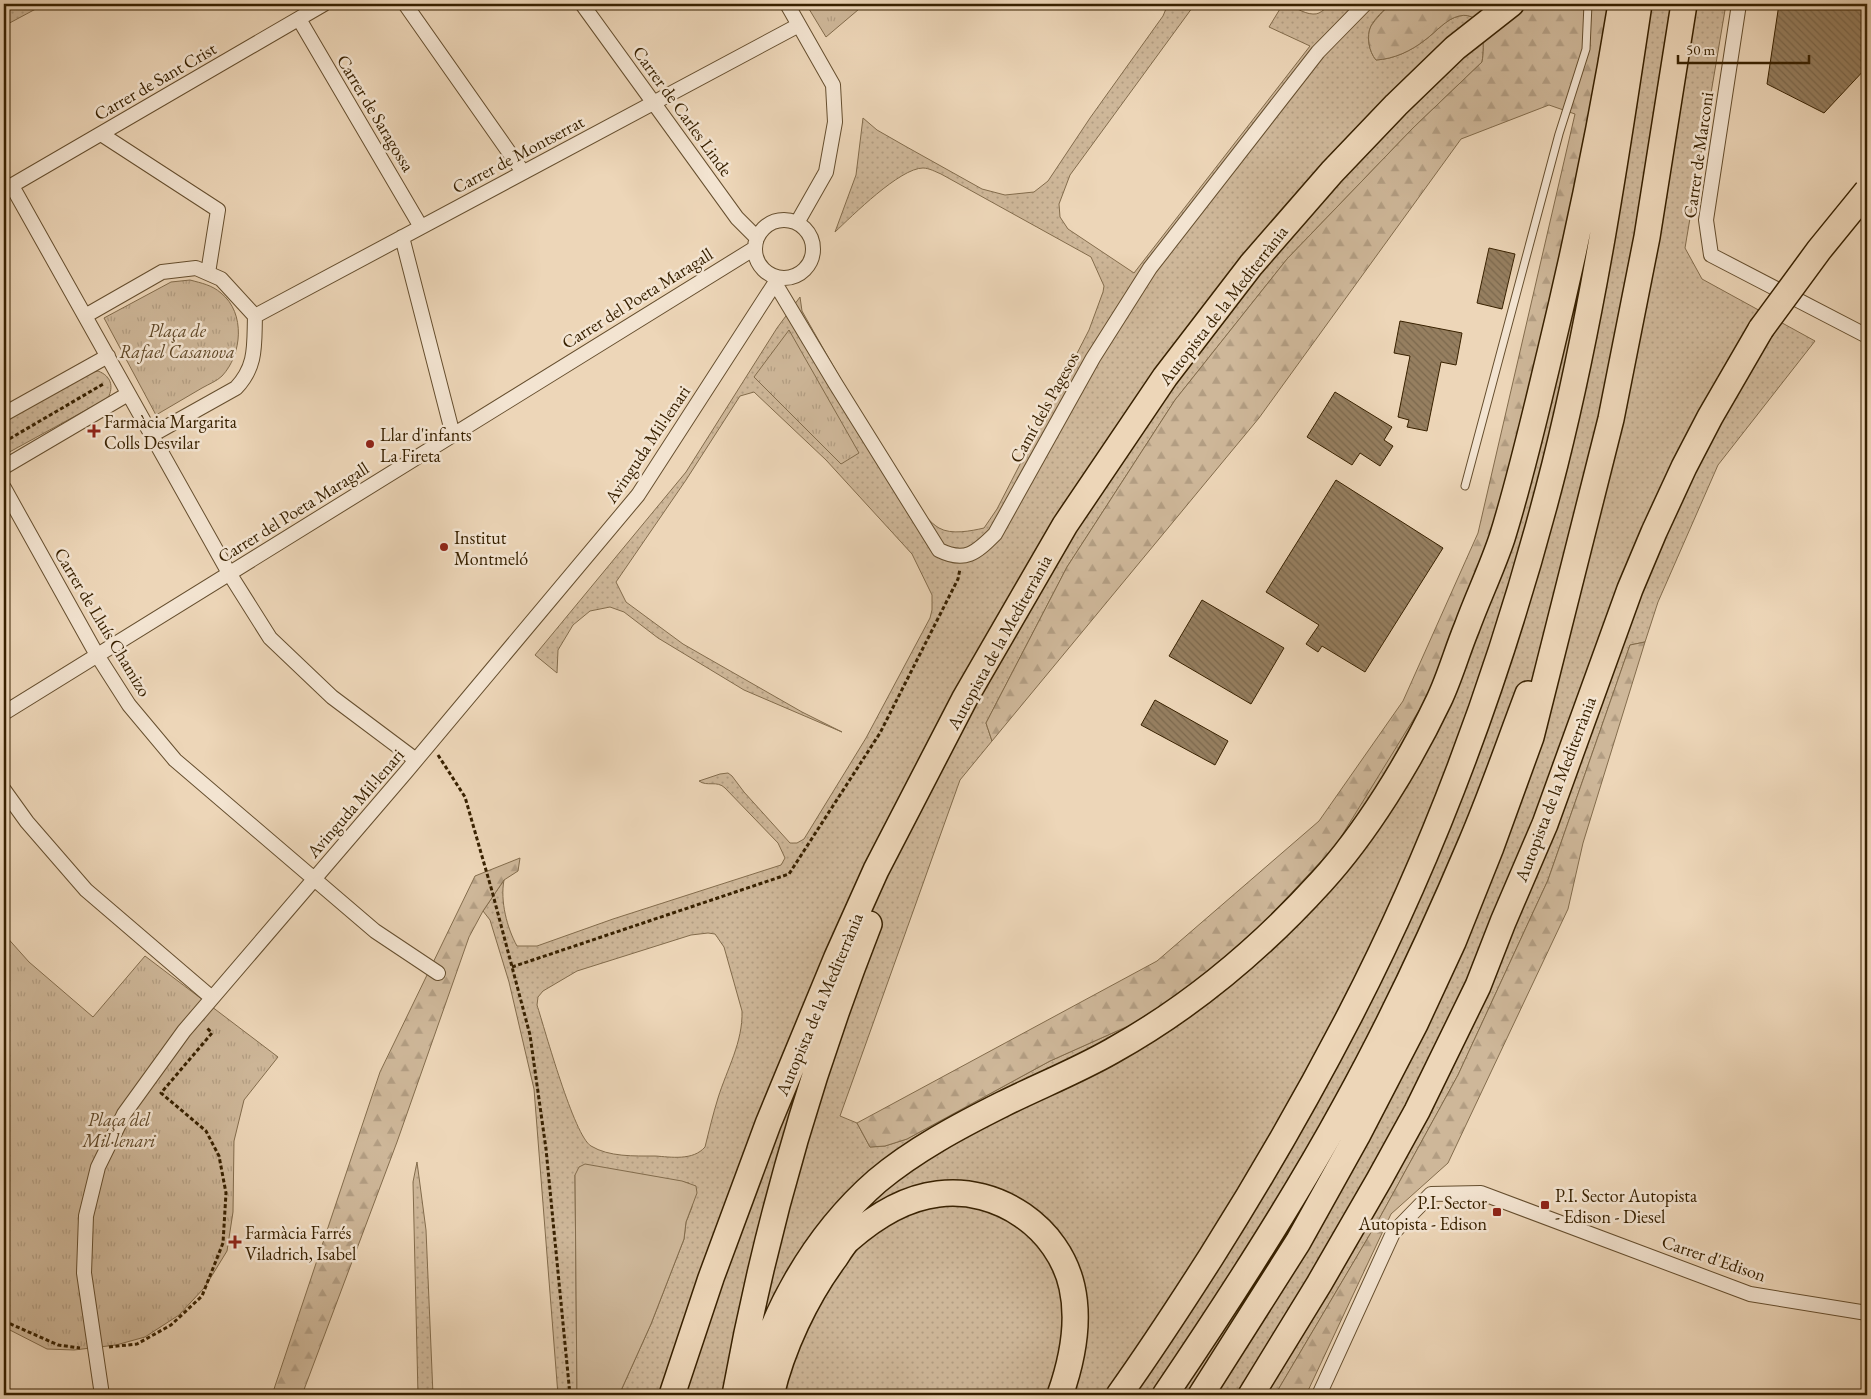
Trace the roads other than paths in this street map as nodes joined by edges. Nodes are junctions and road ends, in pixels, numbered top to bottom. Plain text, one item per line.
1 (324, 4) edge
2 (405, 4) edge
3 (582, 4) edge
4 (787, 4) edge
5 (1365, 4) edge
6 (1511, 4) edge
7 (1588, 4) edge
8 (1621, 4) edge
9 (1640, 4) edge
10 (1684, 4) edge
11 (1739, 4) edge
12 (299, 19) junction
13 (799, 25) junction
14 (654, 103) junction
15 (101, 134) junction
16 (523, 172) junction
17 (8, 188) edge
18 (1867, 191) edge
19 (797, 224) junction
20 (422, 227) junction
21 (402, 237) junction
22 (756, 243) junction
23 (208, 273) junction
24 (775, 280) junction
25 (86, 316) junction
26 (255, 316) junction
27 (1867, 336) edge
28 (108, 356) junction
29 (128, 394) junction
30 (4, 414) edge
31 (152, 435) junction
32 (453, 435) junction
33 (4, 467) edge
34 (1465, 486) dead end
35 (4, 488) edge
36 (1065, 525) junction
37 (229, 573) junction
38 (1567, 591) junction
39 (97, 655) junction
40 (4, 713) edge
41 (416, 760) junction
42 (4, 790) edge
43 (313, 880) junction
44 (438, 973) dead end
45 (212, 998) junction
46 (1867, 1313) edge
47 (102, 1395) edge
48 (672, 1395) edge
49 (736, 1395) edge
50 (751, 1395) edge
51 (771, 1395) edge
52 (1060, 1395) edge
53 (1119, 1395) edge
54 (1165, 1395) edge
55 (1201, 1395) edge
56 (1251, 1395) edge
57 (1319, 1395) edge

1 - 12 street, Carrer de Sant Crist
2 - 16 street
3 - 14 street, Carrer de Carles Linde
4 - 13 street
5 - 24 street, Camí dels Pagesos
6 - 36 highway, Autopista de la Mediterrània
7 - 34 lane
8 - 50 highway
9 - 53 highway
10 - 38 highway
11 - 27 street, Carrer de Marconi
12 - 15 street, Carrer de Sant Crist
12 - 20 street, Carrer de Saragossa
13 - 14 street, Carrer de Montserrat
13 - 19 street
14 - 16 street, Carrer de Montserrat
14 - 22 street, Carrer de Carles Linde
15 - 17 street, Carrer de Sant Crist
15 - 23 street
16 - 20 street, Carrer de Montserrat
17 - 25 street
18 - 56 highway, Autopista de la Mediterrània, bridge
19 - 22 street
19 - 24 street
20 - 21 street, Carrer de Montserrat
21 - 26 street, Carrer de Montserrat
21 - 32 street
22 - 24 street
22 - 32 street, Carrer del Poeta Maragall
23 - 25 street
23 - 26 street
24 - 41 street, Avinguda Mil·lenari
25 - 28 street
26 - 31 street
28 - 29 street
28 - 30 street
29 - 31 street
29 - 33 street
31 - 37 street
32 - 37 street, Carrer del Poeta Maragall
35 - 39 street, Carrer de Lluís Chamizo
36 - 48 highway, Autopista de la Mediterrània
36 - 49 highway
37 - 39 street, Carrer del Poeta Maragall
37 - 41 street
38 - 54 highway
38 - 55 highway
39 - 40 street, Carrer del Poeta Maragall
39 - 43 street, Carrer de Lluís Chamizo
41 - 43 street, Avinguda Mil·lenari
42 - 45 street
43 - 44 street, Carrer de Lluís Chamizo
43 - 45 street, Avinguda Mil·lenari
45 - 47 street, Avinguda Mil·lenari
46 - 57 street, Carrer d'Edison
51 - 52 highway

